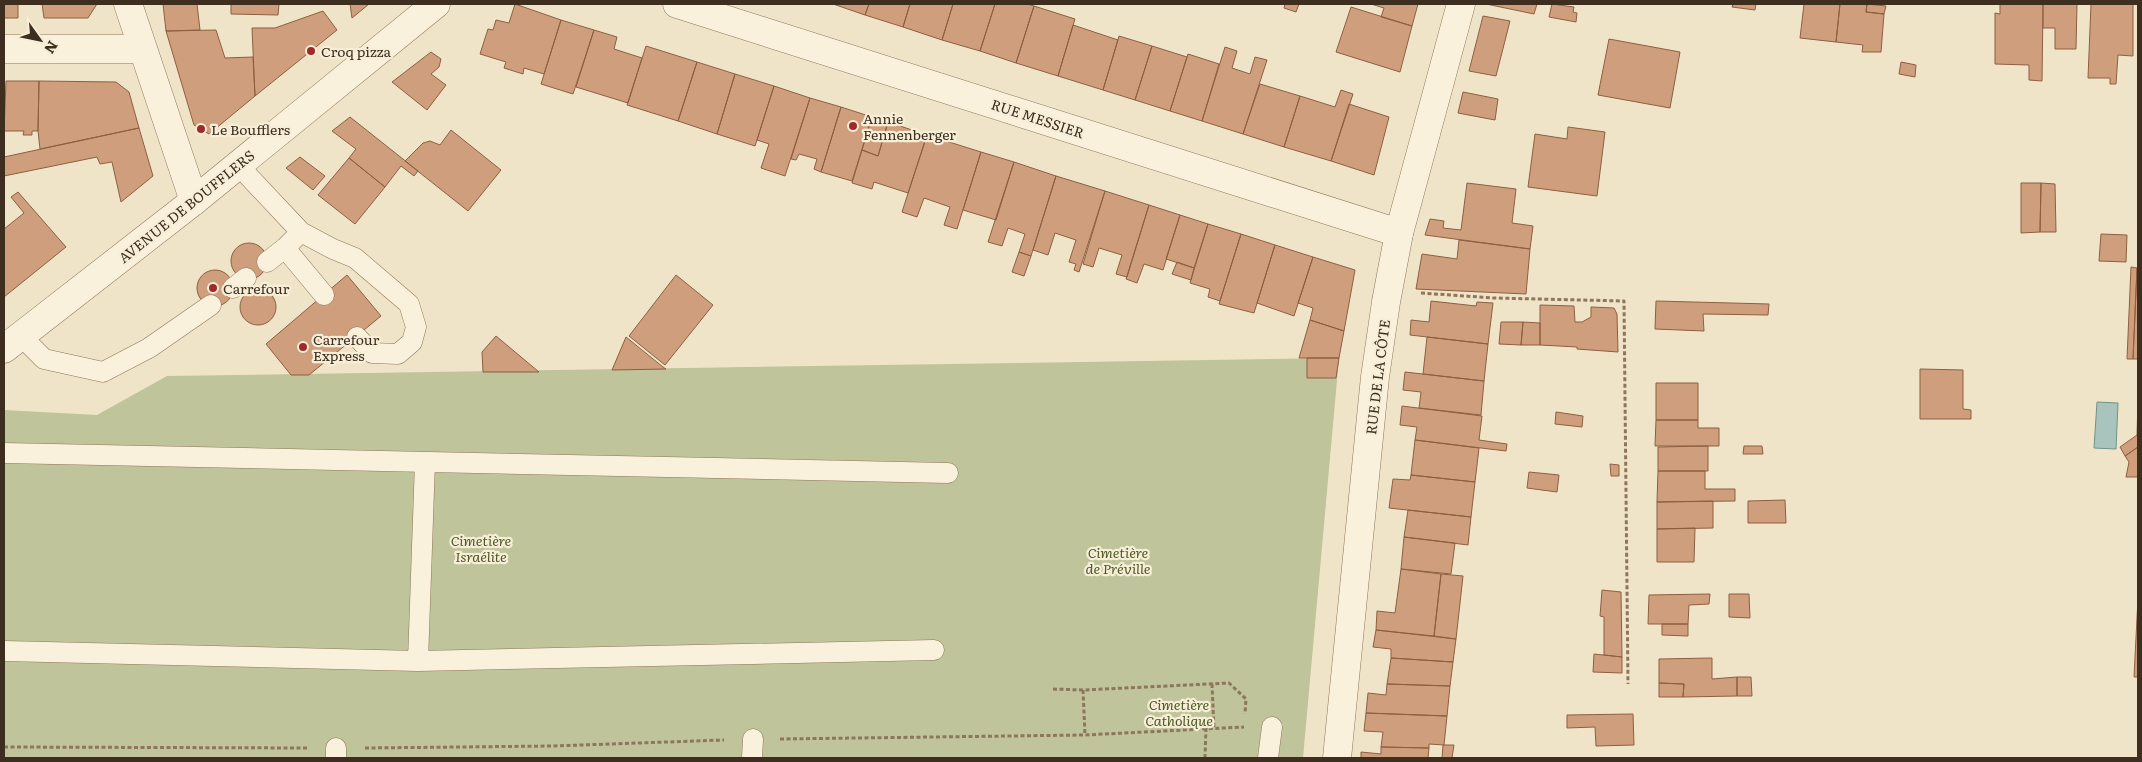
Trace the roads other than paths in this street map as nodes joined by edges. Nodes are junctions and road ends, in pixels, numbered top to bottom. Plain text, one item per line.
1 (128, 4) edge
2 (436, 4) edge
3 (677, 4) edge
4 (1462, 4) edge
5 (4, 49) edge
6 (142, 49) junction
7 (238, 165) junction
8 (194, 201) junction
9 (301, 232) junction
10 (1399, 233) junction
11 (285, 248) junction
12 (267, 262) dead end
13 (324, 295) dead end
14 (211, 306) dead end
15 (356, 337) dead end
16 (12, 343) edge
17 (4, 453) edge
18 (425, 462) junction
19 (948, 474) dead end
20 (934, 650) dead end
21 (4, 651) edge
22 (418, 661) junction
23 (1272, 727) road end
24 (1268, 758) edge
25 (1336, 758) edge

1 - 6 street
2 - 7 street, AVENUE DE BOUFFLERS
3 - 10 street, RUE MESSIER
4 - 10 street, RUE DE LA CÔTE
5 - 6 street
6 - 8 street
7 - 8 street, AVENUE DE BOUFFLERS
7 - 9 lane
8 - 16 street, AVENUE DE BOUFFLERS
9 - 11 lane
9 - 15 lane
10 - 25 street, RUE DE LA CÔTE
11 - 12 lane
11 - 13 lane
14 - 16 lane
17 - 18 lane
18 - 19 lane
18 - 22 lane
20 - 22 lane
21 - 22 lane
23 - 24 lane

